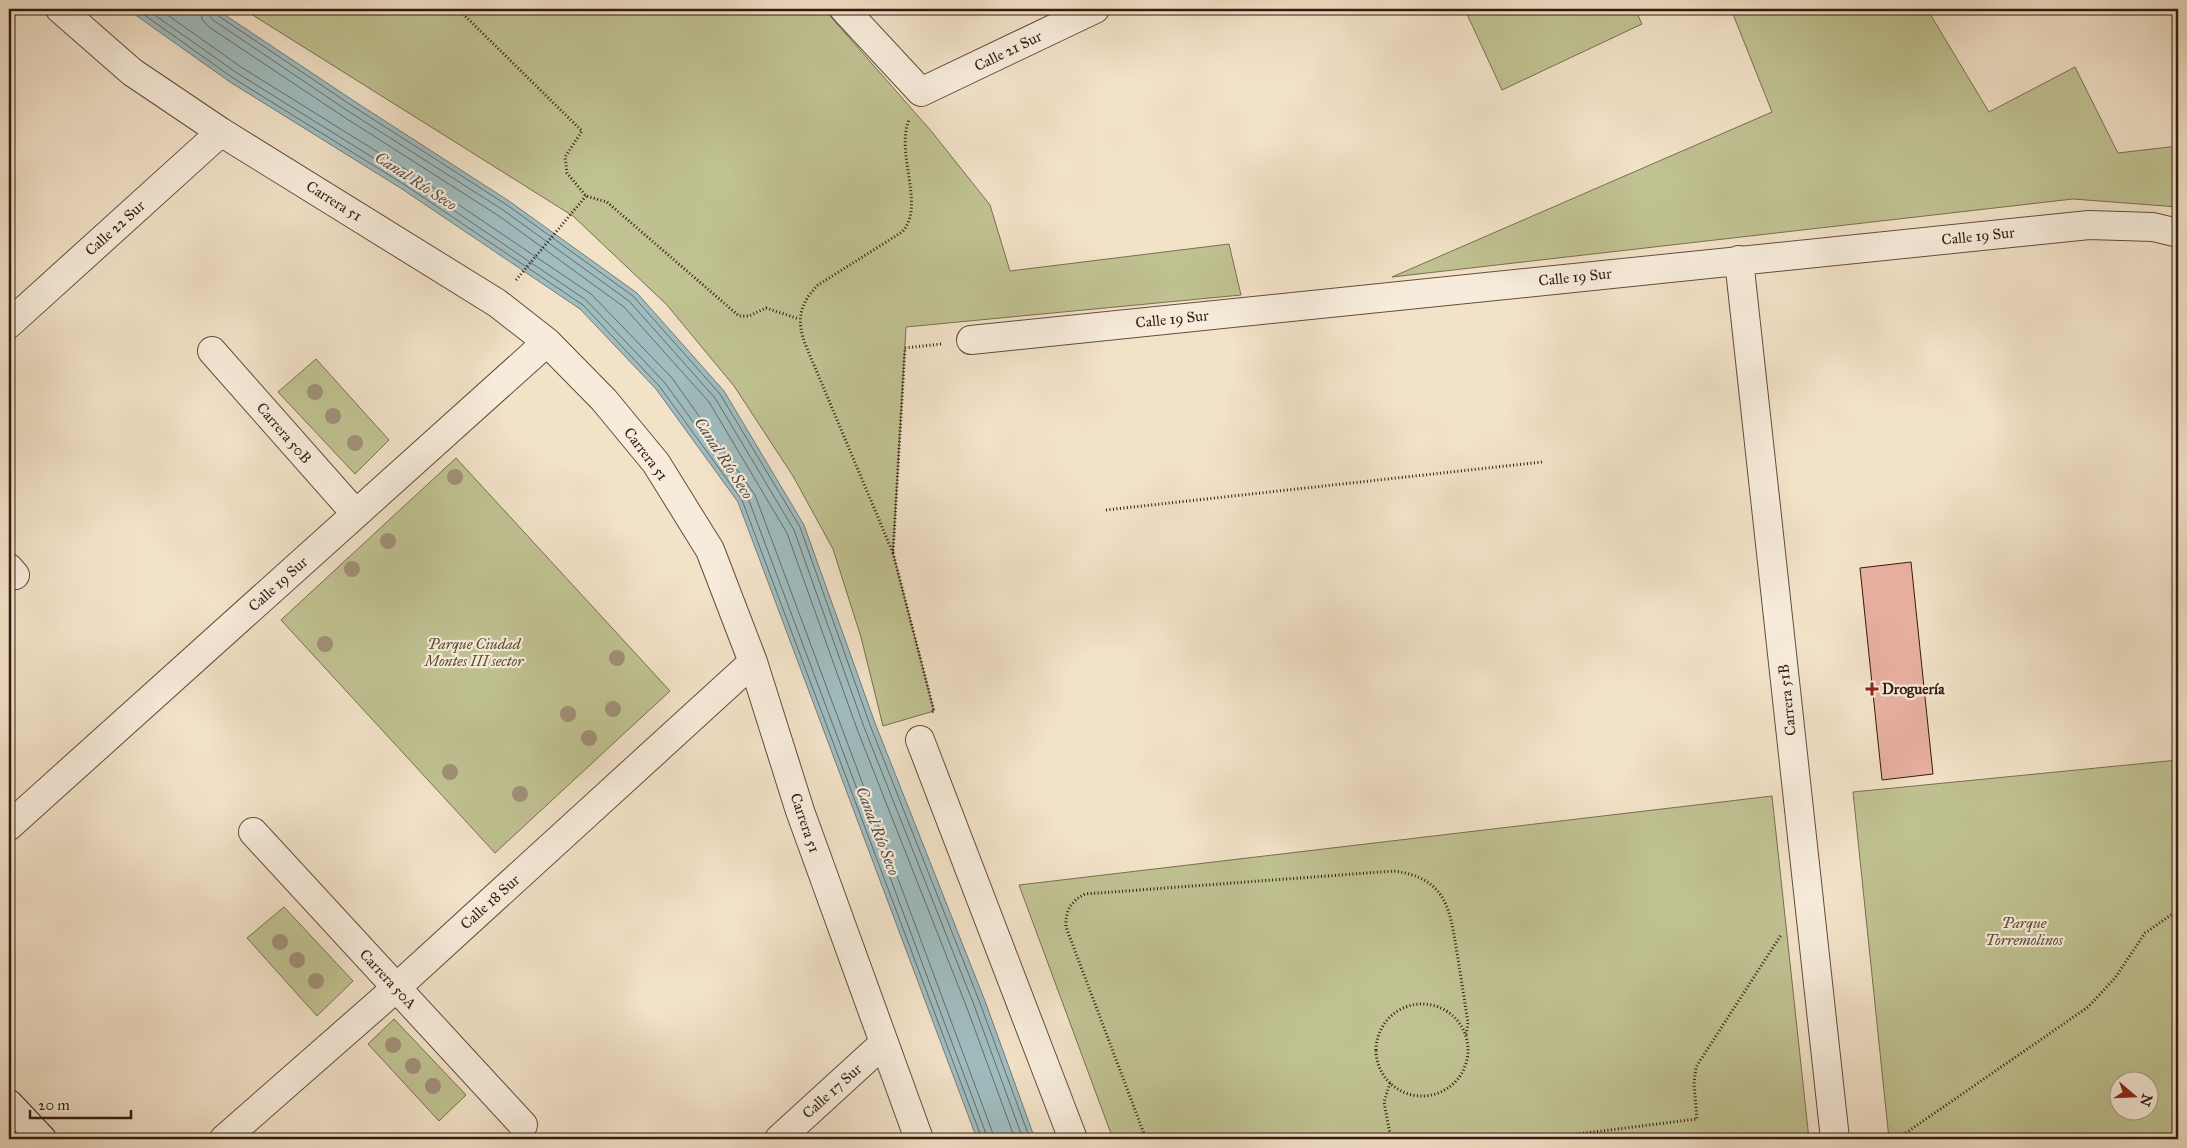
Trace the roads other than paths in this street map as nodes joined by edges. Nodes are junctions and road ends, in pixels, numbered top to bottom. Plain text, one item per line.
1 (60, 9) edge
2 (844, 9) edge
3 (1095, 9) edge
4 (221, 132) junction
5 (2178, 233) edge
6 (1739, 260) junction
7 (9, 324) edge
8 (971, 340) road end
9 (547, 342) junction
10 (212, 351) dead end
11 (356, 514) junction
12 (753, 662) junction
13 (920, 740) road end
14 (9, 826) edge
15 (253, 832) dead end
16 (396, 988) junction
17 (884, 1043) junction
18 (9, 1104) edge
19 (523, 1125) dead end
20 (42, 1139) edge
21 (224, 1139) edge
22 (779, 1139) edge
23 (919, 1139) edge
24 (1073, 1139) edge
25 (1835, 1139) edge

1 - 4 street, Carrera 51
2 - 3 street, Calle 21 Sur
4 - 7 street, Calle 22 Sur
4 - 9 street, Carrera 51
5 - 6 street, Calle 19 Sur
6 - 8 street, Calle 19 Sur
6 - 25 street, Carrera 51B
9 - 11 street, Calle 19 Sur
9 - 12 street, Carrera 51
10 - 11 street, Carrera 50B
11 - 14 street, Calle 19 Sur
12 - 16 street, Calle 18 Sur
12 - 17 street, Carrera 51
13 - 24 street
15 - 16 street, Carrera 50A
16 - 19 street, Carrera 50A
16 - 21 street, Calle 18 Sur
17 - 22 street, Calle 17 Sur
17 - 23 street, Carrera 51
18 - 20 street

